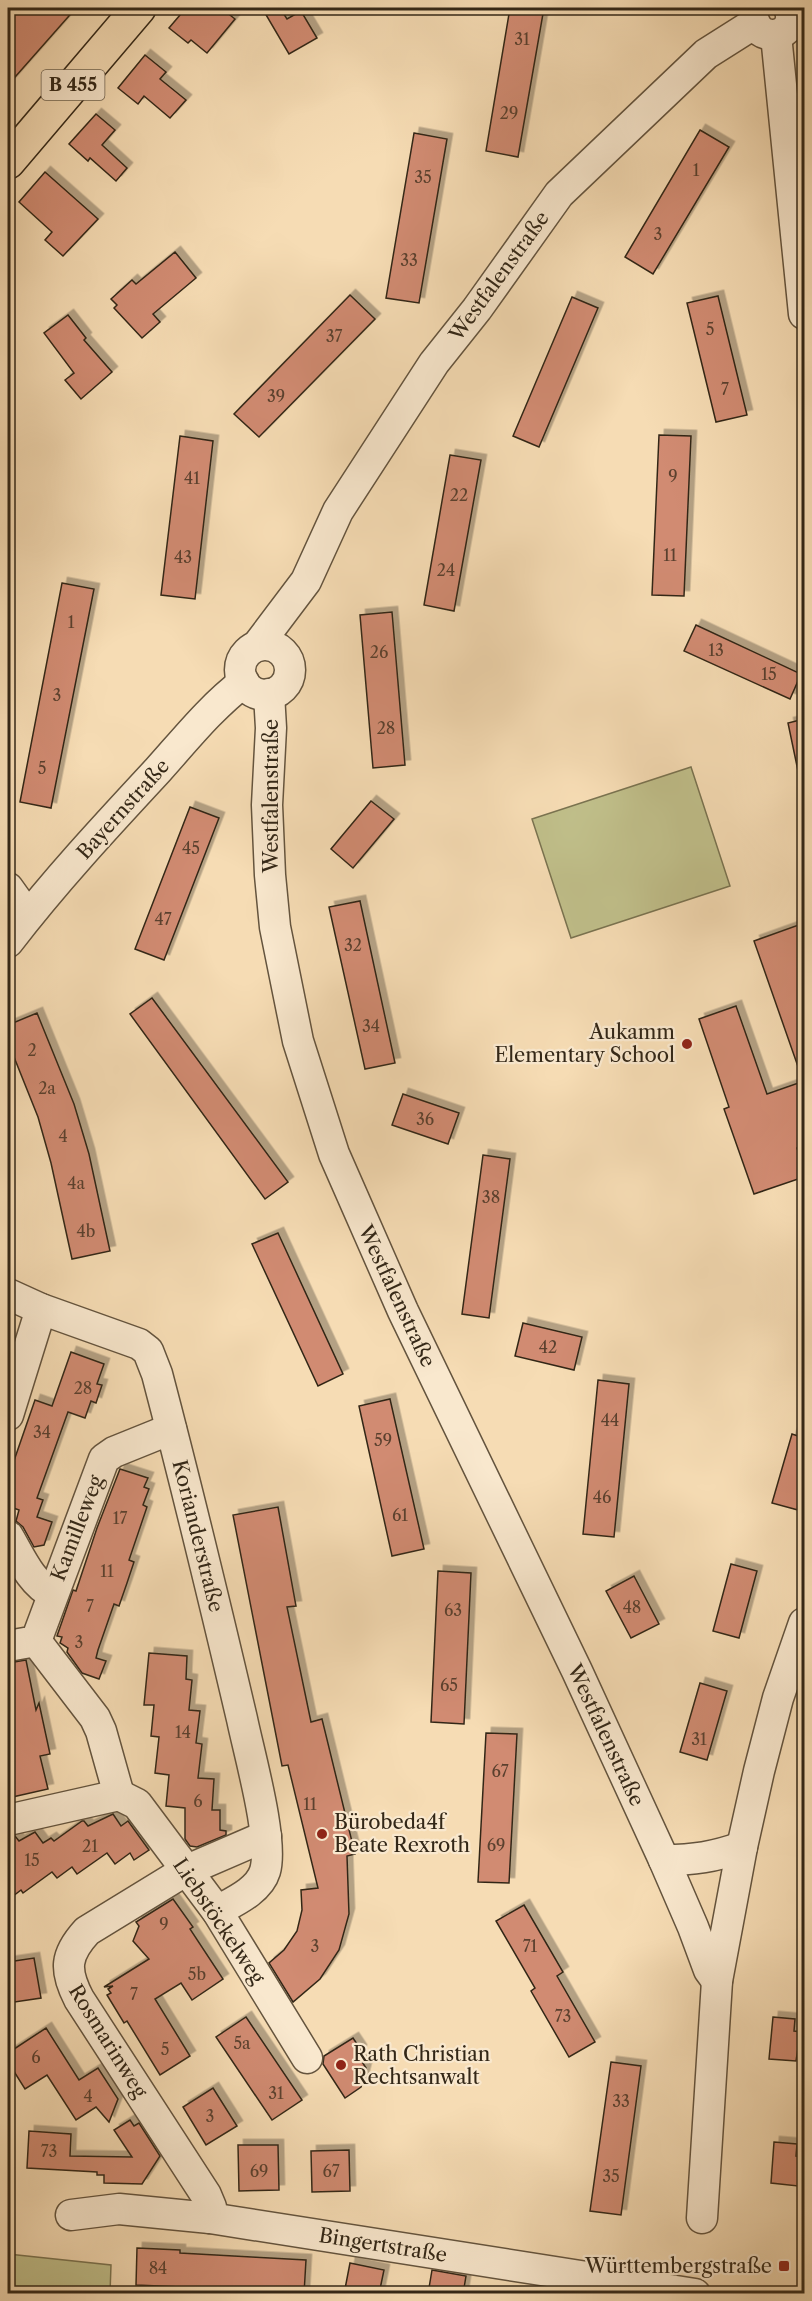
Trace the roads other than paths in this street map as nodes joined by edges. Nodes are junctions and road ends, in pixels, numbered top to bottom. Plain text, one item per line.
1 (139, 8) edge
2 (777, 15) edge
3 (8, 162) edge
4 (804, 314) edge
5 (306, 581) junction
6 (257, 646) junction
7 (289, 662) junction
8 (256, 688) junction
9 (8, 888) edge
10 (27, 916) junction
11 (8, 942) edge
12 (8, 1294) edge
13 (41, 1309) junction
14 (8, 1415) edge
15 (171, 1429) junction
16 (8, 1536) edge
17 (52, 1593) junction
18 (804, 1623) edge
19 (22, 1644) edge
20 (119, 1795) junction
21 (8, 1820) edge
22 (266, 1836) junction
23 (742, 1847) junction
24 (664, 1860) junction
25 (185, 1871) junction
26 (217, 1911) junction
27 (717, 1981) junction
28 (308, 2058) dead end
29 (71, 2215) dead end
30 (210, 2218) junction
31 (702, 2218) dead end
32 (695, 2294) edge

1 - 3 main road, B 455
2 - 4 street
2 - 5 street, Westfalenstraße
5 - 6 street, Westfalenstraße
5 - 7 street, Westfalenstraße
6 - 7 street
6 - 8 street
7 - 8 street
8 - 10 street, Bayernstraße
8 - 24 street, Westfalenstraße
9 - 10 street
10 - 11 street, Bayernstraße
12 - 13 street, Korianderstraße
13 - 14 street
13 - 15 street, Korianderstraße
15 - 17 street, Kamilleweg
15 - 22 street, Korianderstraße
16 - 17 street
17 - 19 street, Kamilleweg
18 - 23 street
19 - 20 street
20 - 21 street
20 - 25 street, Liebstöckelweg
22 - 25 street
22 - 26 street, Korianderstraße
23 - 24 street
23 - 27 street
24 - 27 street, Westfalenstraße
25 - 26 street, Liebstöckelweg
25 - 30 street, Rosmarinweg
26 - 28 street, Liebstöckelweg
27 - 31 street
29 - 30 street, Bingertstraße
30 - 32 street, Bingertstraße

